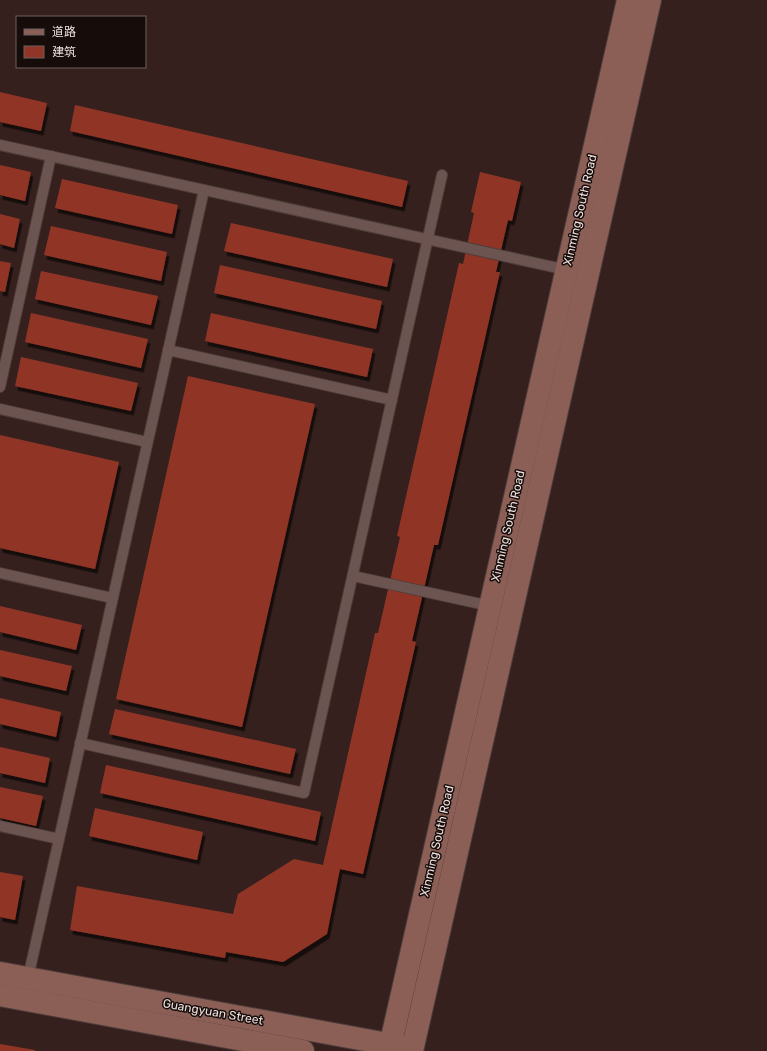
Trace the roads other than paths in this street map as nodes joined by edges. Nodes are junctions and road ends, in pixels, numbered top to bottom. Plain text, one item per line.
1 (628, 0) edge
2 (650, 0) edge
3 (0, 144) edge
4 (51, 156) junction
5 (442, 175) dead end
6 (204, 190) junction
7 (428, 239) junction
8 (567, 270) junction
9 (168, 350) junction
10 (0, 387) edge
11 (392, 400) junction
12 (0, 409) edge
13 (147, 442) junction
14 (0, 573) edge
15 (353, 576) junction
16 (112, 598) junction
17 (490, 606) junction
18 (80, 743) junction
19 (0, 826) edge
20 (59, 839) junction
21 (0, 973) edge
22 (28, 978) junction
23 (0, 995) edge
24 (390, 1048) edge
25 (417, 1050) edge
26 (303, 1051) edge

1 - 8 main road, Xinming South Road
2 - 25 main road, Xinming South Road
3 - 4 lane
4 - 6 lane
4 - 10 lane
5 - 7 lane
6 - 7 lane
6 - 9 lane
7 - 8 lane
7 - 11 lane
8 - 17 main road, Xinming South Road
9 - 11 lane
9 - 13 lane
11 - 15 lane
12 - 13 lane
13 - 16 lane
14 - 16 lane
15 - 17 lane
15 - 18 lane
16 - 18 lane
17 - 24 main road, Xinming South Road
18 - 20 lane
19 - 20 lane
20 - 22 lane
21 - 22 main road, Guangyuan Street
22 - 24 main road, Guangyuan Street
23 - 26 main road, Guangyuan Street
24 - 25 main road, Guangyuan Street

